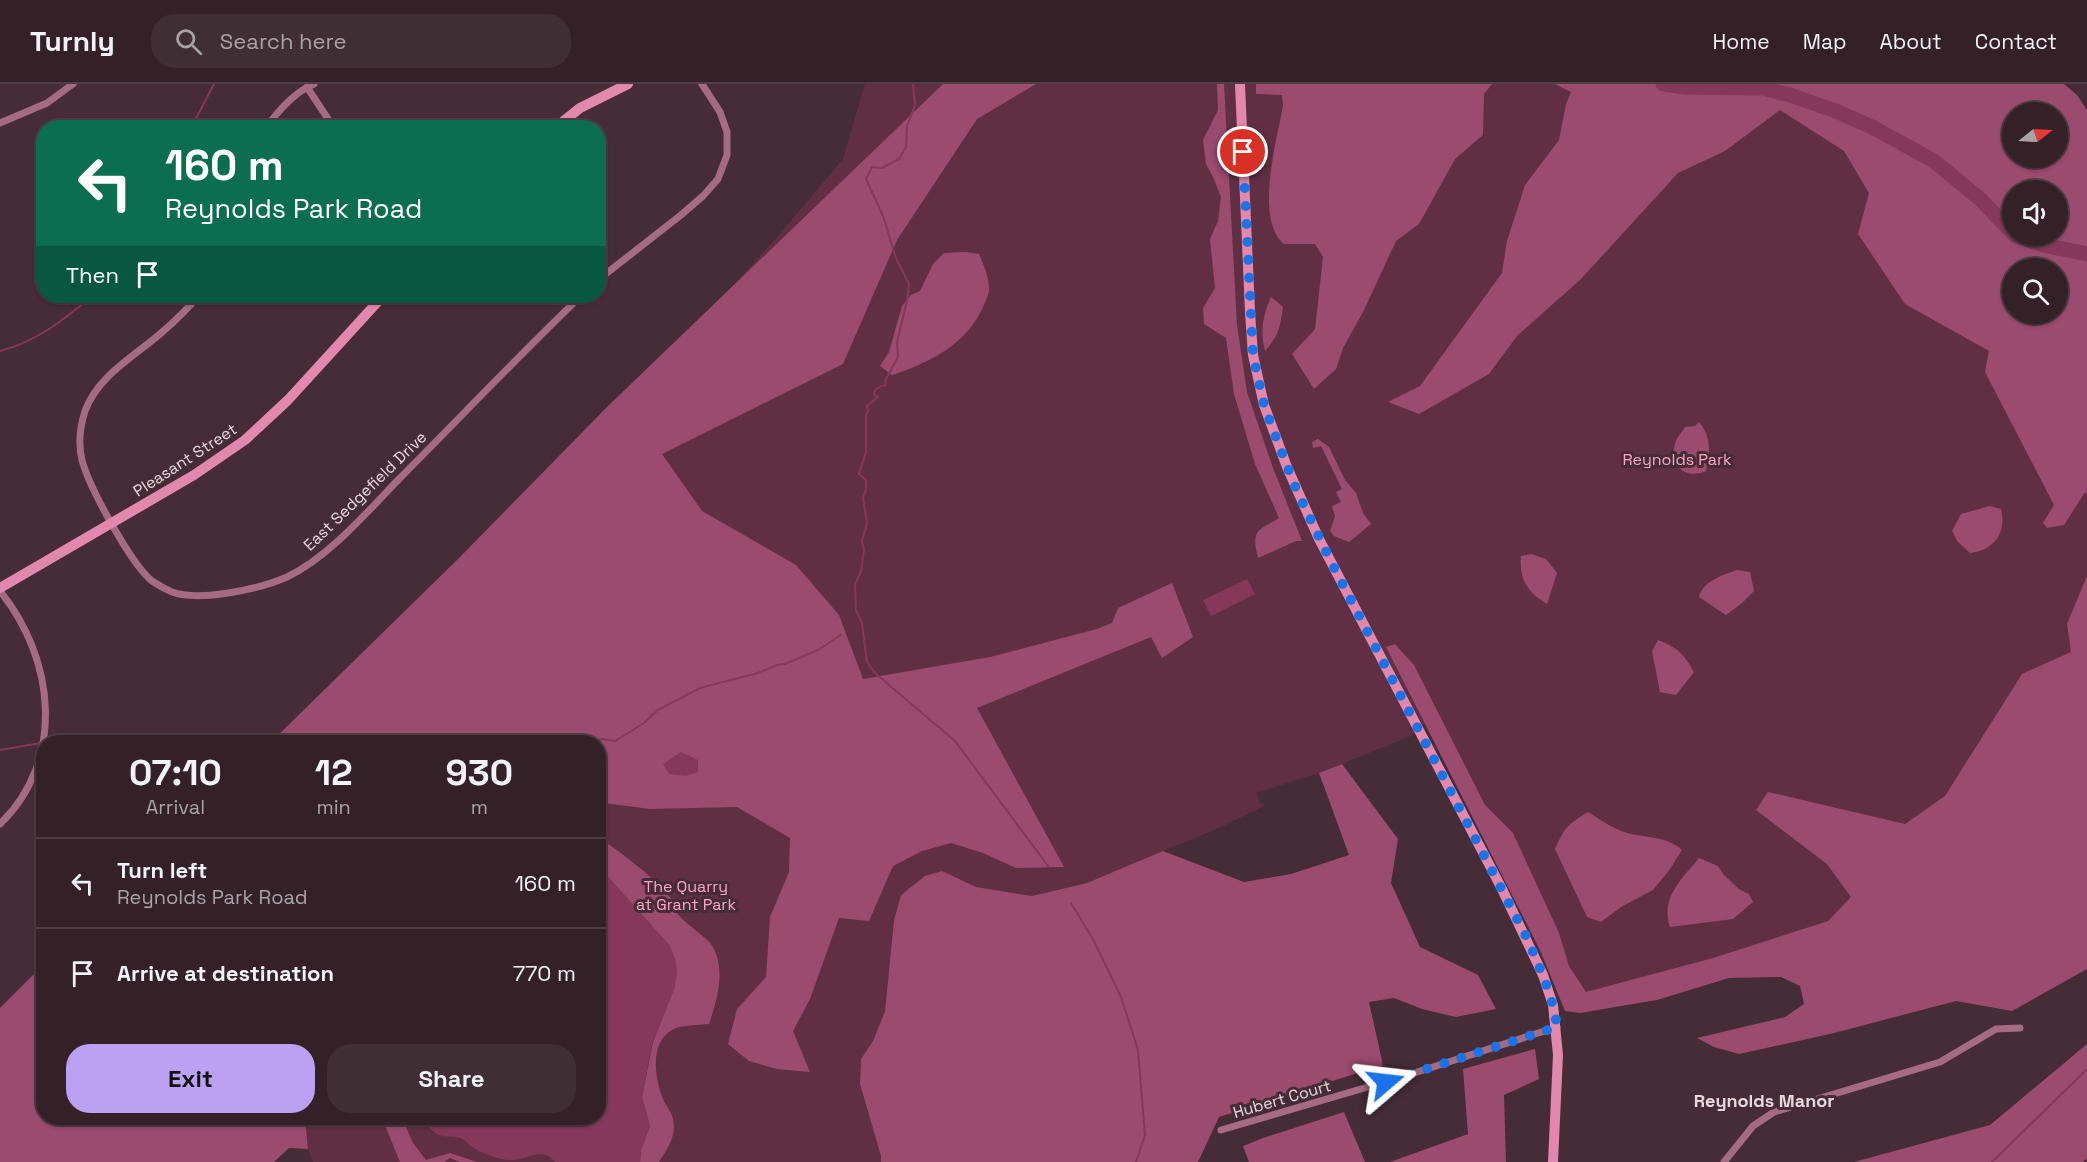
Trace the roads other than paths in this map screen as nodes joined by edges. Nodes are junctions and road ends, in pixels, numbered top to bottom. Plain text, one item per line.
1 (73, 84) edge
2 (628, 84) edge
3 (702, 84) edge
4 (1240, 84) edge
5 (311, 86) edge
6 (272, 120) edge
7 (330, 120) edge
8 (565, 120) edge
9 (0, 123) edge
10 (606, 274) edge
11 (191, 303) edge
12 (377, 303) edge
13 (574, 303) edge
14 (112, 523) junction
15 (0, 589) edge
16 (44, 735) edge
17 (36, 768) edge
18 (0, 824) edge
19 (1557, 1027) junction
20 (2020, 1028) dead end
21 (1221, 1130) dead end
22 (1553, 1162) edge
23 (1724, 1162) edge

1 - 9 street
2 - 8 main road
3 - 10 street
4 - 19 main road
5 - 6 street
5 - 7 street
11 - 14 street, East Sedgefield Drive
12 - 14 main road, Pleasant Street
13 - 14 street, East Sedgefield Drive
14 - 15 main road, Pleasant Street
15 - 16 street
17 - 18 street
19 - 21 street, Hubert Court
19 - 22 main road
20 - 23 street

